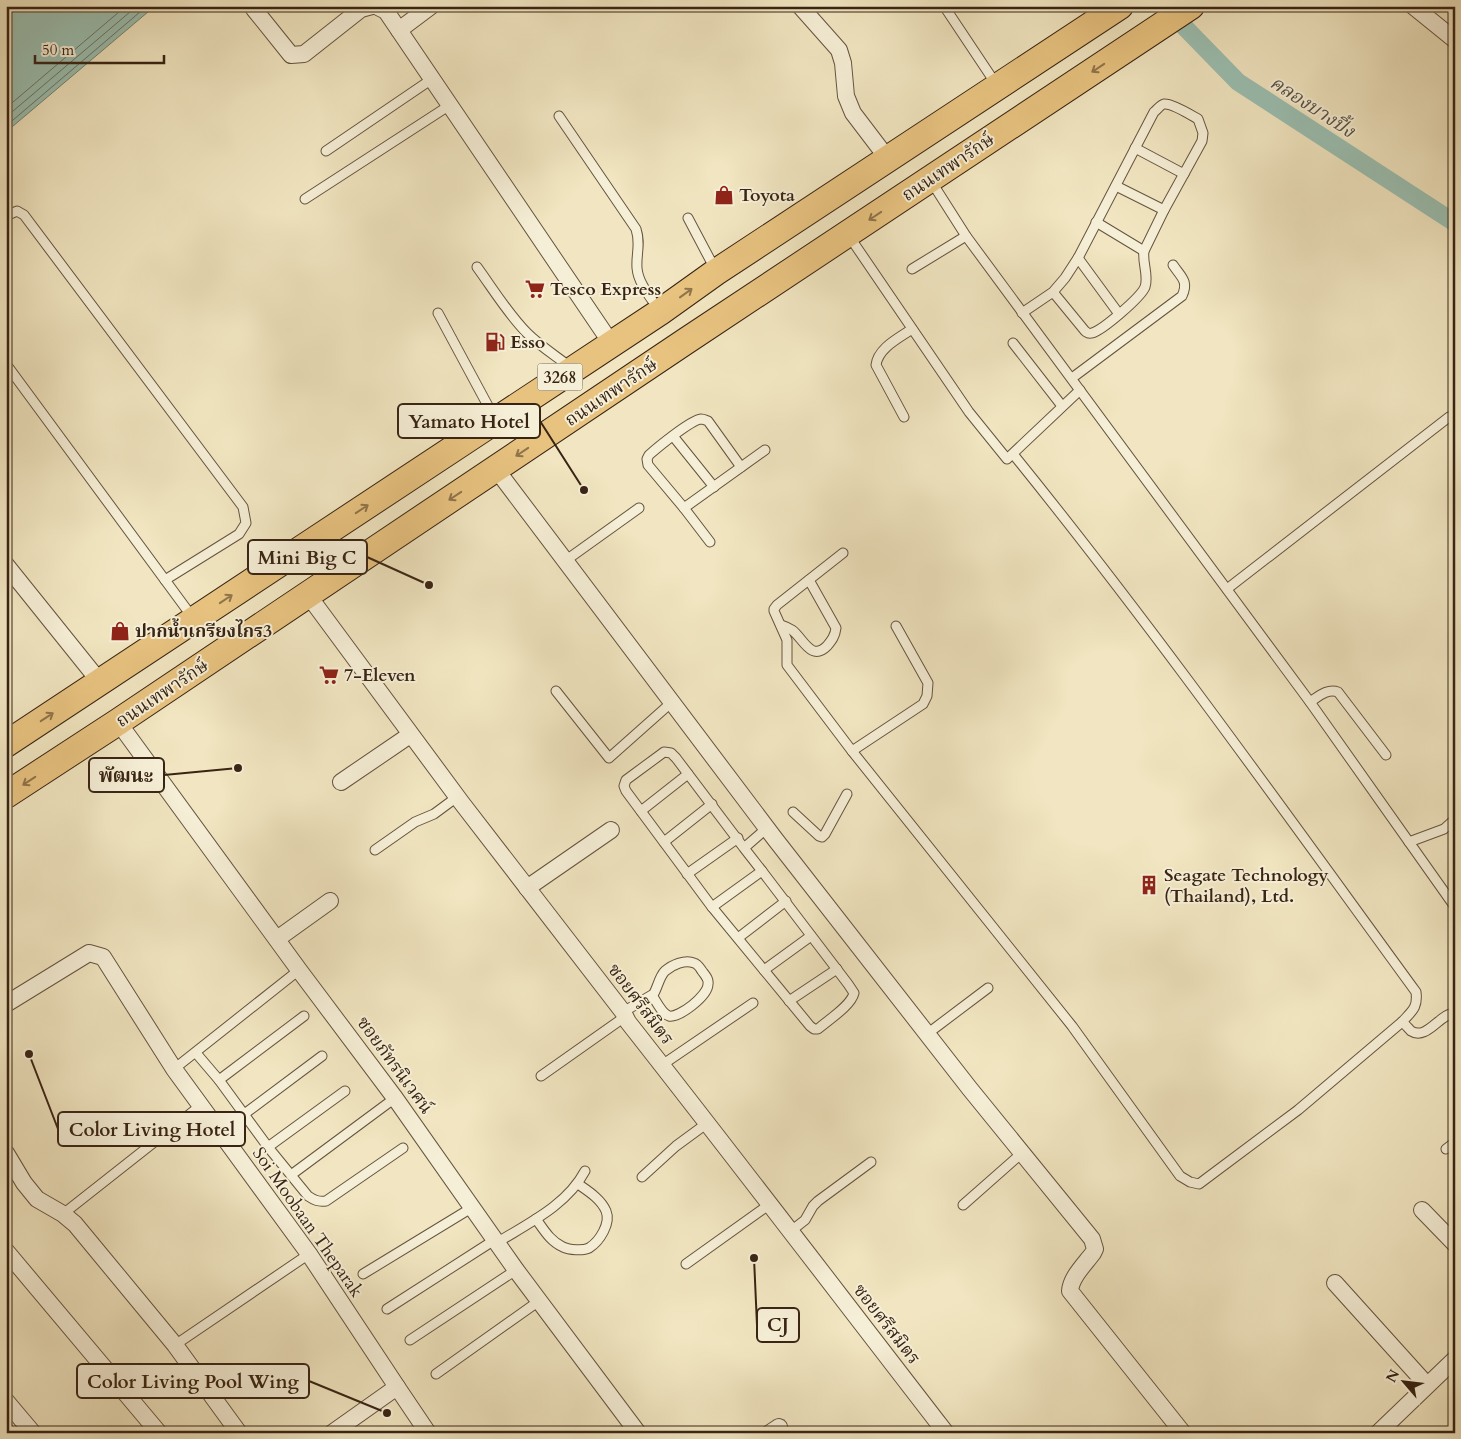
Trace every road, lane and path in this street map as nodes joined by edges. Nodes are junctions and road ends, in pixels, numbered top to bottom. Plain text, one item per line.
1 (372, 6) edge
2 (376, 6) edge
3 (431, 6) edge
4 (800, 6) edge
5 (944, 6) edge
6 (1191, 6) edge
7 (1413, 6) edge
8 (1117, 8) edge
9 (254, 9) dead end
10 (399, 30) junction
11 (1455, 40) edge
12 (432, 78) junction
13 (998, 86) junction
14 (450, 105) junction
15 (559, 116) dead end
16 (1135, 148) junction
17 (326, 151) dead end
18 (888, 159) junction
19 (1184, 174) junction
20 (930, 179) junction
21 (1116, 186) junction
22 (304, 199) dead end
23 (1164, 210) junction
24 (6, 216) edge
25 (688, 218) dead end
26 (1096, 222) junction
27 (848, 234) junction
28 (966, 236) junction
29 (1144, 251) junction
30 (1078, 258) junction
31 (1173, 265) dead end
32 (477, 267) dead end
33 (912, 269) dead end
34 (716, 272) junction
35 (1053, 292) junction
36 (660, 312) junction
37 (438, 313) dead end
38 (1022, 313) junction
39 (1119, 314) junction
40 (912, 329) junction
41 (686, 341) junction
42 (611, 343) junction
43 (1013, 343) dead end
44 (6, 364) edge
45 (572, 369) junction
46 (1072, 378) junction
47 (1080, 390) junction
48 (1062, 406) junction
49 (904, 417) dead end
50 (1449, 417) dead end
51 (496, 420) junction
52 (674, 436) junction
53 (765, 450) dead end
54 (1013, 454) junction
55 (741, 467) junction
56 (496, 469) junction
57 (714, 487) junction
58 (639, 508) dead end
59 (684, 508) junction
60 (710, 542) dead end
61 (843, 553) dead end
62 (565, 561) junction
63 (6, 565) edge
64 (165, 580) junction
65 (809, 580) junction
66 (1227, 589) junction
67 (308, 595) junction
68 (195, 620) junction
69 (781, 625) junction
70 (896, 626) dead end
71 (100, 682) junction
72 (556, 691) dead end
73 (672, 702) junction
74 (1310, 702) junction
75 (118, 722) junction
76 (410, 735) junction
77 (6, 744) edge
78 (852, 751) junction
79 (1386, 755) dead end
80 (688, 774) junction
81 (341, 782) dead end
82 (847, 794) dead end
83 (6, 795) edge
84 (457, 797) junction
85 (712, 804) junction
86 (641, 811) junction
87 (793, 812) dead end
88 (1455, 819) edge
89 (767, 828) junction
90 (611, 830) dead end
91 (738, 838) junction
92 (664, 842) junction
93 (1409, 842) junction
94 (744, 848) junction
95 (375, 850) dead end
96 (762, 871) junction
97 (687, 874) junction
98 (528, 888) junction
99 (330, 901) dead end
100 (786, 901) junction
101 (712, 907) junction
102 (1455, 907) edge
103 (811, 936) junction
104 (738, 938) junction
105 (277, 939) junction
106 (837, 969) junction
107 (300, 970) junction
108 (764, 970) junction
109 (988, 988) dead end
110 (652, 995) junction
111 (789, 1001) junction
112 (7, 1003) edge
113 (753, 1003) dead end
114 (1455, 1013) edge
115 (625, 1014) junction
116 (304, 1016) dead end
117 (1402, 1022) junction
118 (927, 1034) junction
119 (196, 1053) junction
120 (322, 1056) dead end
121 (662, 1065) junction
122 (174, 1069) junction
123 (541, 1076) dead end
124 (219, 1080) junction
125 (345, 1091) dead end
126 (395, 1098) junction
127 (200, 1106) junction
128 (243, 1115) junction
129 (706, 1124) junction
130 (1455, 1142) edge
131 (268, 1148) junction
132 (403, 1148) dead end
133 (1446, 1149) dead end
134 (6, 1153) edge
135 (1022, 1153) junction
136 (871, 1162) dead end
137 (585, 1171) dead end
138 (291, 1175) junction
139 (642, 1177) dead end
140 (578, 1184) junction
141 (770, 1204) junction
142 (963, 1205) dead end
143 (473, 1207) junction
144 (1422, 1210) dead end
145 (63, 1214) junction
146 (536, 1219) junction
147 (791, 1231) junction
148 (497, 1241) junction
149 (1455, 1244) edge
150 (6, 1251) edge
151 (309, 1254) junction
152 (686, 1264) dead end
153 (516, 1270) junction
154 (363, 1274) dead end
155 (1334, 1283) dead end
156 (539, 1301) junction
157 (387, 1309) dead end
158 (410, 1340) dead end
159 (174, 1345) junction
160 (1455, 1359) edge
161 (436, 1374) dead end
162 (1427, 1385) junction
163 (397, 1387) junction
164 (6, 1401) edge
165 (33, 1433) edge
166 (159, 1433) edge
167 (239, 1433) edge
168 (332, 1433) edge
169 (428, 1433) edge
170 (638, 1433) edge
171 (946, 1433) edge
172 (1183, 1433) edge
173 (1378, 1433) edge

1 - 9 street
2 - 10 street
3 - 10 street
4 - 18 street
5 - 13 lane
6 -> 20 main road, ถนนเทพารักษ์ / 3268
7 - 11 street
8 - 13 main road, 3268
10 - 12 street
12 - 14 street
12 - 17 lane
13 - 18 main road, 3268
14 - 22 lane
14 - 42 street
15 - 36 lane
16 - 19 lane
16 - 19 lane
16 - 21 lane
18 - 34 main road, 3268
19 - 23 lane
20 -> 27 main road, ถนนเทพารักษ์ / 3268
20 - 28 lane
21 - 23 lane
21 - 26 lane
23 - 29 lane
24 - 64 lane
25 - 34 lane
26 - 29 lane
26 - 30 lane
27 - 40 lane
27 - 41 main road, ถนนเทพารักษ์ / 3268
28 - 33 lane
28 - 38 lane
29 - 39 lane
30 - 35 lane
30 - 39 lane
31 - 46 lane
32 - 45 lane
36 -> 34 main road, 3268
35 - 38 lane
35 - 39 lane
36 - 41 main road
36 - 42 main road, 3268
37 - 51 lane
38 - 46 lane
40 - 49 lane
40 - 54 lane
41 -> 56 main road, ถนนเทพารักษ์ / 3268
42 - 45 main road, 3268
43 - 48 lane
44 - 64 lane
45 - 51 main road, 3268
46 - 47 lane
47 - 48 lane
47 - 66 lane
48 - 54 lane
50 - 66 lane
68 -> 51 main road, 3268
52 - 55 lane
52 - 57 lane
52 - 59 lane
53 - 55 lane
54 - 117 lane
55 - 57 lane
56 - 62 street
56 -> 67 main road, ถนนเทพารักษ์ / 3268
57 - 59 lane
58 - 62 lane
59 - 60 lane
61 - 65 lane
62 - 73 street
63 - 71 street
64 - 68 lane
65 - 69 lane
65 - 69 lane
66 - 74 lane
67 - 75 main road, ถนนเทพารักษ์ / 3268
67 - 76 street, ซอยศรีสมิตร
68 - 71 main road, 3268
69 - 78 lane
70 - 78 lane
77 -> 71 main road, 3268
72 - 73 lane
73 - 89 street
74 - 79 lane
74 - 93 lane
75 -> 83 main road, ถนนเทพารักษ์ / 3268
75 - 105 street, ซอยภัทรนิเวศน์
76 - 81 street
76 - 84 street, ซอยศรีสมิตร
78 - 117 lane
80 - 85 lane
80 - 86 lane
80 - 86 lane
82 - 87 lane
84 - 95 lane
84 - 98 street, ซอยศรีสมิตร
85 - 91 lane
85 - 92 lane
86 - 92 lane
88 - 93 lane
89 - 94 lane
89 - 118 street
90 - 98 street
91 - 94 lane
91 - 97 lane
92 - 97 lane
93 - 102 lane
94 - 96 lane
96 - 100 lane
96 - 101 lane
97 - 101 lane
98 - 115 street, ซอยศรีสมิตร
99 - 105 street
100 - 103 lane
100 - 104 lane
101 - 104 lane
103 - 106 lane
103 - 108 lane
104 - 108 lane
105 - 107 street, ซอยภัทรนิเวศน์
106 - 111 lane
106 - 111 lane
107 - 119 lane
107 - 126 street, ซอยภัทรนิเวศน์
108 - 111 lane
109 - 118 lane
110 - 110 lane
110 - 115 lane
112 - 122 street, Soi Moobaan Theparak
113 - 121 lane
114 - 117 lane
115 - 121 street, ซอยศรีสมิตร
115 - 123 lane
116 - 124 lane
118 - 135 street
119 - 122 lane
119 - 124 lane
120 - 128 lane
121 - 129 street, ซอยศรีสมิตร
122 - 127 street, Soi Moobaan Theparak
124 - 128 lane
125 - 131 lane
126 - 138 lane
126 - 143 street, ซอยภัทรนิเวศน์
127 - 145 lane
127 - 151 street, Soi Moobaan Theparak
128 - 131 lane
129 - 139 lane
129 - 141 street, ซอยศรีสมิตร
130 - 133 lane
131 - 138 lane
132 - 138 lane
134 - 145 street
135 - 142 lane
135 - 172 street
136 - 147 lane
137 - 140 lane
140 - 146 lane
140 - 146 lane
141 - 147 street, ซอยศรีสมิตร
141 - 152 lane
143 - 148 street, ซอยภัทรนิเวศน์
143 - 154 lane
144 - 149 street
145 - 159 street
146 - 148 lane
147 - 171 street, ซอยศรีสมิตร
148 - 153 street, ซอยภัทรนิเวศน์
148 - 157 lane
150 - 166 street
151 - 159 lane
151 - 163 street, Soi Moobaan Theparak
153 - 156 street, ซอยภัทรนิเวศน์
153 - 158 lane
155 - 162 street
156 - 161 lane
156 - 170 street, ซอยภัทรนิเวศน์
159 - 167 street
160 - 162 street
162 - 173 street
163 - 168 street
163 - 169 street, Soi Moobaan Theparak
164 - 165 street

